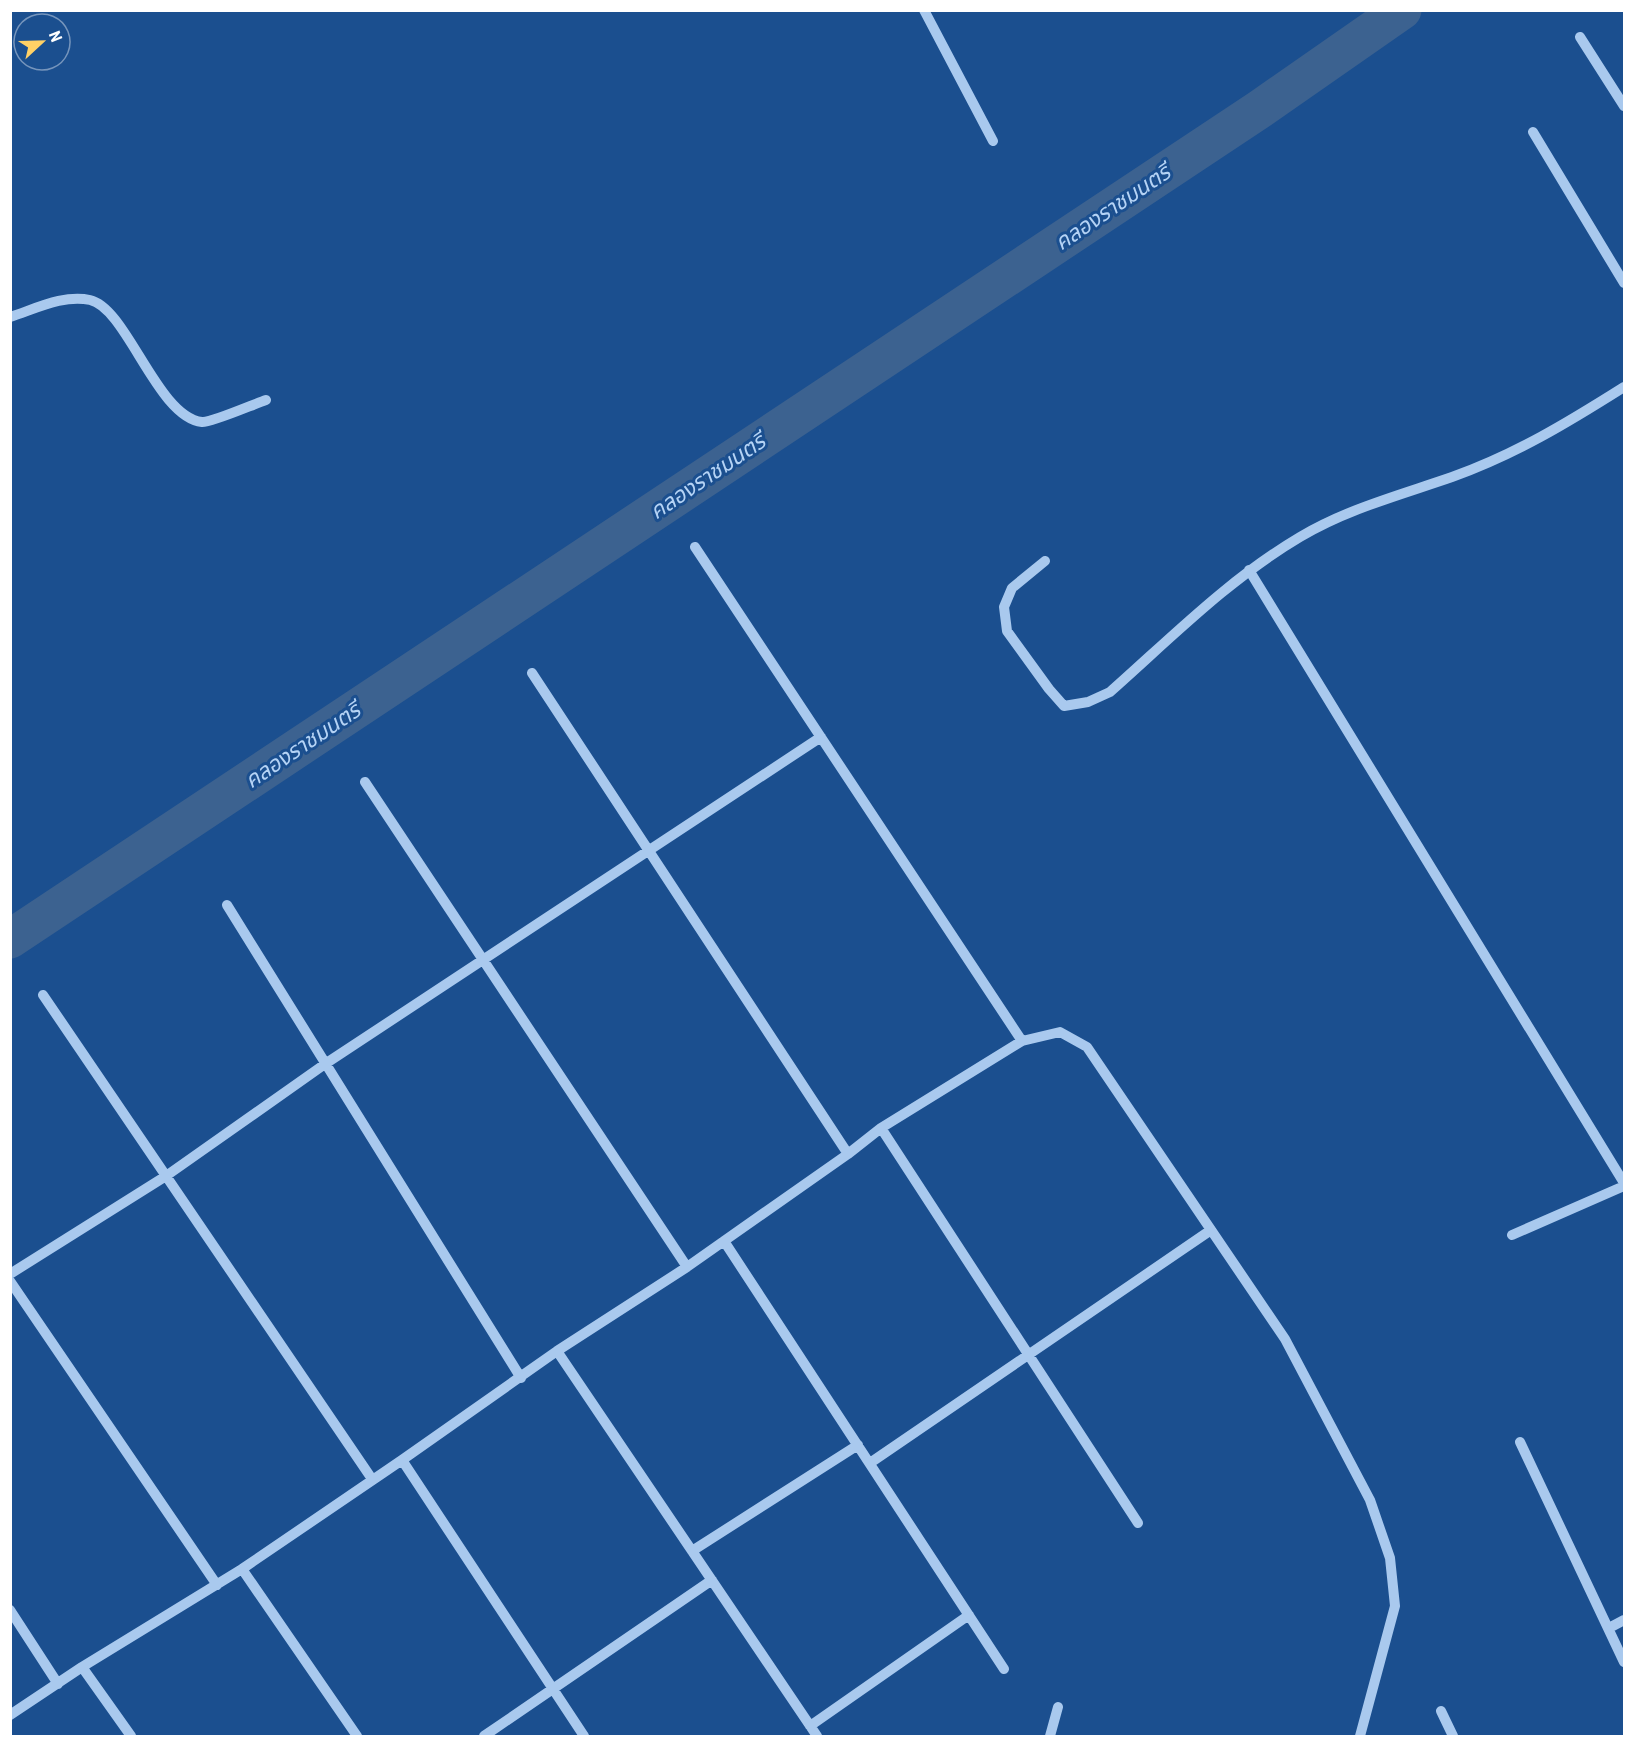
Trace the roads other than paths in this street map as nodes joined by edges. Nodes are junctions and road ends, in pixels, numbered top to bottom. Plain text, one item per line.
1 (924, 10) edge
2 (1580, 37) dead end
3 (1624, 106) edge
4 (1533, 132) dead end
5 (993, 141) dead end
6 (1624, 283) edge
7 (10, 317) edge
8 (1624, 387) edge
9 (266, 399) dead end
10 (695, 547) dead end
11 (1045, 561) dead end
12 (1249, 570) junction
13 (532, 673) dead end
14 (821, 737) junction
15 (365, 782) dead end
16 (649, 851) junction
17 (227, 905) dead end
18 (482, 959) junction
19 (43, 995) dead end
20 (1022, 1041) junction
21 (325, 1064) junction
22 (881, 1128) junction
23 (848, 1154) junction
24 (166, 1176) junction
25 (1624, 1184) edge
26 (1211, 1230) junction
27 (1512, 1235) dead end
28 (724, 1241) junction
29 (687, 1267) junction
30 (10, 1274) edge
31 (10, 1281) edge
32 (557, 1351) junction
33 (1028, 1354) junction
34 (521, 1378) junction
35 (1520, 1442) dead end
36 (858, 1445) junction
37 (402, 1460) junction
38 (870, 1463) junction
39 (372, 1479) junction
40 (1138, 1523) dead end
41 (692, 1551) junction
42 (242, 1569) junction
43 (712, 1580) junction
44 (217, 1585) junction
45 (10, 1610) edge
46 (969, 1615) junction
47 (1624, 1620) edge
48 (1609, 1628) junction
49 (1624, 1662) edge
50 (82, 1667) junction
51 (1005, 1669) dead end
52 (58, 1684) junction
53 (552, 1688) junction
54 (1058, 1707) dead end
55 (1441, 1711) dead end
56 (10, 1715) edge
57 (810, 1726) junction
58 (131, 1737) edge
59 (357, 1737) edge
60 (484, 1737) edge
61 (584, 1737) edge
62 (817, 1737) edge
63 (1050, 1737) edge
64 (1360, 1737) edge
65 (1453, 1737) edge

1 - 5 street
2 - 3 street
4 - 6 street
7 - 9 street
8 - 12 street
10 - 14 street
11 - 12 street
12 - 25 street
13 - 16 street
14 - 16 street
14 - 20 street
15 - 18 street
16 - 18 street
16 - 23 street
17 - 21 street
18 - 21 street
18 - 29 street
19 - 24 street
20 - 22 street
20 - 26 street
21 - 24 street
21 - 34 street
22 - 23 street
22 - 33 street
23 - 28 street
24 - 30 street
24 - 39 street
25 - 27 street
26 - 33 street
26 - 64 street
28 - 29 street
28 - 36 street
29 - 32 street
31 - 44 street
32 - 34 street
32 - 41 street
33 - 38 street
33 - 40 street
34 - 37 street
35 - 48 street
36 - 38 street
36 - 41 street
37 - 39 street
37 - 53 street
38 - 46 street
39 - 42 street
41 - 43 street
42 - 44 street
42 - 59 street
43 - 53 street
43 - 57 street
44 - 50 street
45 - 52 street
46 - 51 street
46 - 57 street
47 - 48 street
48 - 49 street
50 - 52 street
50 - 58 street
52 - 56 street
53 - 60 street
53 - 61 street
54 - 63 street
55 - 65 street
57 - 62 street

